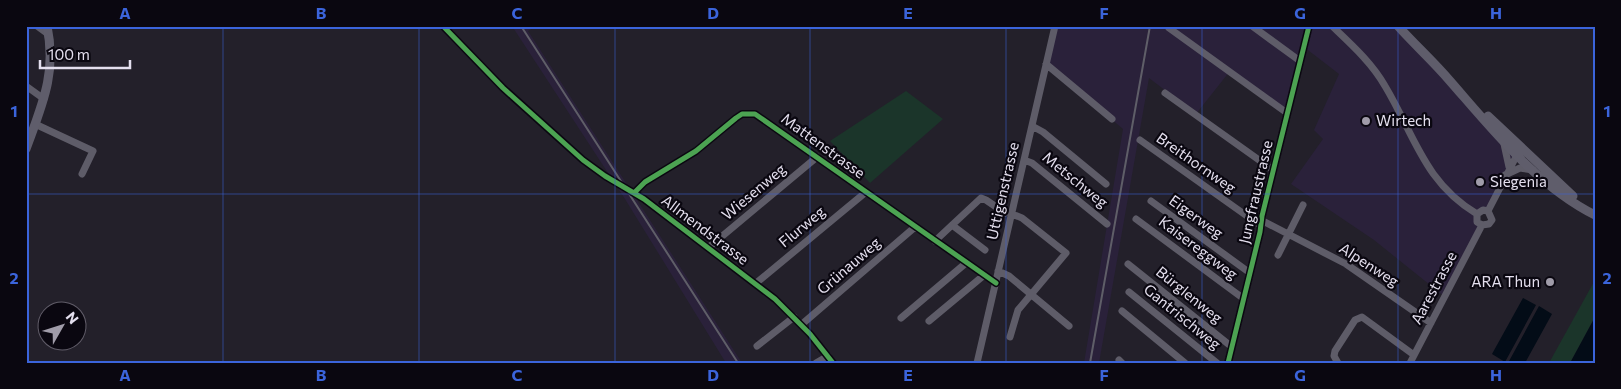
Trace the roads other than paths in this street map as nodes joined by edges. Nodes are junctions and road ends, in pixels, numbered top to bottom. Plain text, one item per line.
1 (37, 26) edge
2 (443, 26) edge
3 (1055, 26) edge
4 (1252, 26) edge
5 (1309, 26) edge
6 (1332, 26) edge
7 (1398, 26) edge
8 (1169, 28) dead end
9 (48, 30) edge
10 (1300, 61) junction
11 (1046, 64) junction
12 (1451, 82) junction
13 (26, 86) edge
14 (1166, 93) dead end
15 (44, 99) junction
16 (1287, 113) junction
17 (1112, 119) dead end
18 (35, 124) junction
19 (1032, 126) junction
20 (1499, 135) junction
21 (1140, 140) dead end
22 (26, 149) edge
23 (1520, 151) junction
24 (817, 157) junction
25 (1024, 160) junction
26 (1509, 168) junction
27 (1274, 170) junction
28 (1534, 170) junction
29 (82, 174) dead end
30 (1505, 176) junction
31 (1106, 184) dead end
32 (866, 192) junction
33 (634, 193) junction
34 (1151, 201) dead end
35 (1303, 205) dead end
36 (1488, 211) junction
37 (1008, 213) junction
38 (1477, 214) junction
39 (1595, 215) edge
40 (1136, 219) dead end
41 (1261, 223) junction
42 (1107, 224) dead end
43 (952, 225) junction
44 (1482, 225) junction
45 (915, 227) junction
46 (1289, 234) junction
47 (935, 241) junction
48 (708, 248) junction
49 (985, 250) dead end
50 (1278, 255) dead end
51 (966, 263) junction
52 (1128, 264) dead end
53 (998, 271) junction
54 (1250, 273) junction
55 (983, 276) junction
56 (996, 282) junction
57 (755, 284) junction
58 (1129, 292) dead end
59 (1031, 295) junction
60 (1244, 299) junction
61 (1122, 311) dead end
62 (794, 317) junction
63 (901, 318) dead end
64 (929, 321) dead end
65 (1431, 323) junction
66 (801, 325) junction
67 (1070, 326) dead end
68 (1010, 337) dead end
69 (757, 346) dead end
70 (1232, 347) junction
71 (1414, 355) junction
72 (828, 356) junction
73 (816, 363) edge
74 (833, 363) edge
75 (977, 363) edge
76 (1185, 363) edge
77 (1217, 363) edge
78 (1228, 363) edge
79 (1338, 363) edge
80 (1410, 363) edge

1 - 9 street
2 - 33 street, Allmendstrasse
3 - 11 street, Uttigenstrasse
4 - 10 street
5 - 10 street, Jungfraustrasse
6 - 38 street
7 - 12 main road
8 - 16 street
9 - 15 main road
10 - 16 street, Jungfraustrasse
11 - 17 street
11 - 19 street, Uttigenstrasse
12 - 20 main road
12 - 23 main road
13 - 15 street
14 - 27 street
15 - 18 main road
16 - 27 street, Jungfraustrasse
18 - 22 main road
18 - 29 street
19 - 25 street, Uttigenstrasse
19 - 31 street
20 - 23 main road
20 - 26 street
21 - 41 street, Breithornweg
23 - 26 street
23 - 28 main road
23 - 39 main road
24 - 32 street, Mattenstrasse
24 - 33 street, Mattenstrasse
24 - 48 street, Wiesenweg
25 - 37 street, Uttigenstrasse
25 - 42 street, Metschweg
26 - 30 street
27 - 41 street, Jungfraustrasse
28 - 30 street
28 - 39 main road
30 - 36 street
32 - 45 street, Mattenstrasse
32 - 57 street, Flurweg
33 - 48 street, Allmendstrasse
34 - 54 street, Eigerweg
35 - 46 street
36 - 38 street
36 - 44 street
37 - 43 street
37 - 53 street, Uttigenstrasse
37 - 59 street
38 - 44 street
40 - 60 street, Kaisereggweg
41 - 46 street, Alpenweg
41 - 54 street, Jungfraustrasse
43 - 47 street
43 - 49 street
44 - 65 street, Aarestrasse
45 - 47 street, Mattenstrasse
45 - 66 street, Grünauweg
46 - 50 street
46 - 65 street, Alpenweg
47 - 51 street, Mattenstrasse
48 - 57 street, Allmendstrasse
51 - 55 street, Mattenstrasse
51 - 63 street
52 - 70 street, Bürglenweg
53 - 56 street, Uttigenstrasse
53 - 59 street
54 - 60 street, Jungfraustrasse
55 - 56 street, Mattenstrasse
55 - 64 street
56 - 75 street, Uttigenstrasse
57 - 62 street, Allmendstrasse
58 - 77 street, Gantrischweg
59 - 67 street
59 - 68 street
60 - 70 street, Jungfraustrasse
61 - 76 street
62 - 66 street, Allmendstrasse
62 - 69 street
65 - 71 street, Aarestrasse
66 - 72 street, Allmendstrasse
70 - 78 street, Jungfraustrasse
71 - 79 street
71 - 80 street, Aarestrasse
72 - 73 street
72 - 74 street, Allmendstrasse

